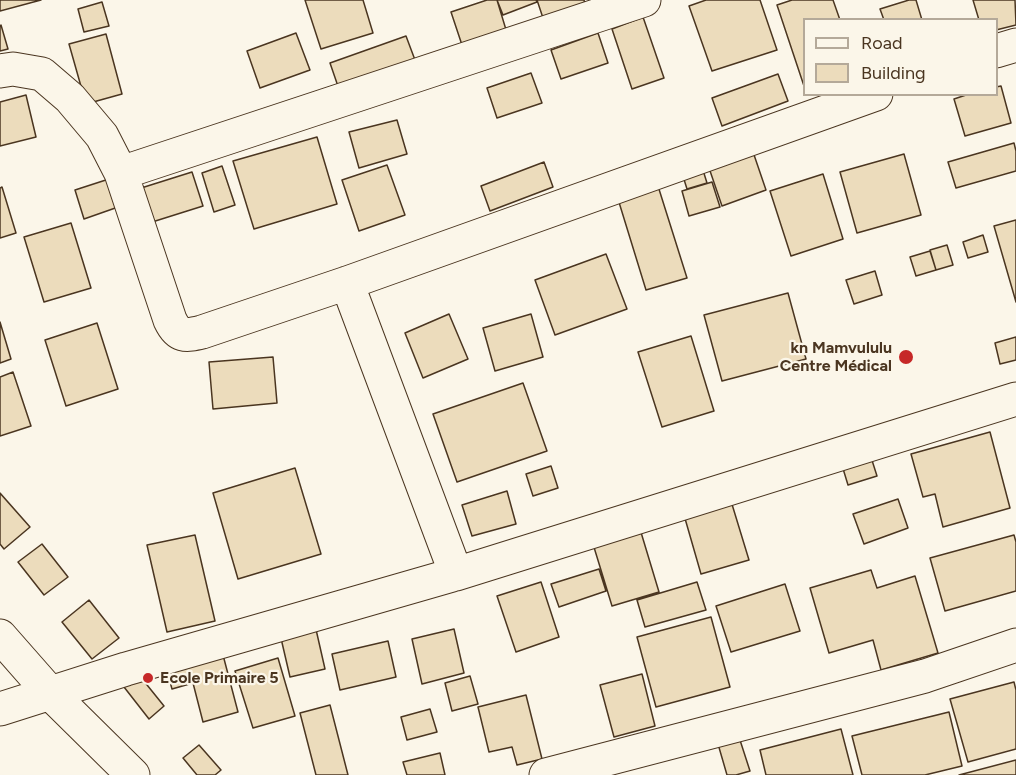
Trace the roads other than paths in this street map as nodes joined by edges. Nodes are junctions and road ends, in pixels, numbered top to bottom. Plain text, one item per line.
1 (644, 0) edge
2 (1016, 45) edge
3 (998, 50) edge
4 (0, 71) edge
5 (870, 96) edge
6 (121, 173) junction
7 (347, 283) junction
8 (1016, 399) edge
9 (456, 574) junction
10 (0, 636) edge
11 (1016, 645) edge
12 (51, 694) junction
13 (0, 709) edge
14 (133, 775) edge
15 (546, 775) edge

1 - 6 street
2 - 3 street
4 - 6 street
5 - 7 street
6 - 7 street
7 - 9 street
8 - 9 street
9 - 12 street
10 - 12 street
11 - 15 street
12 - 13 street
12 - 14 street

